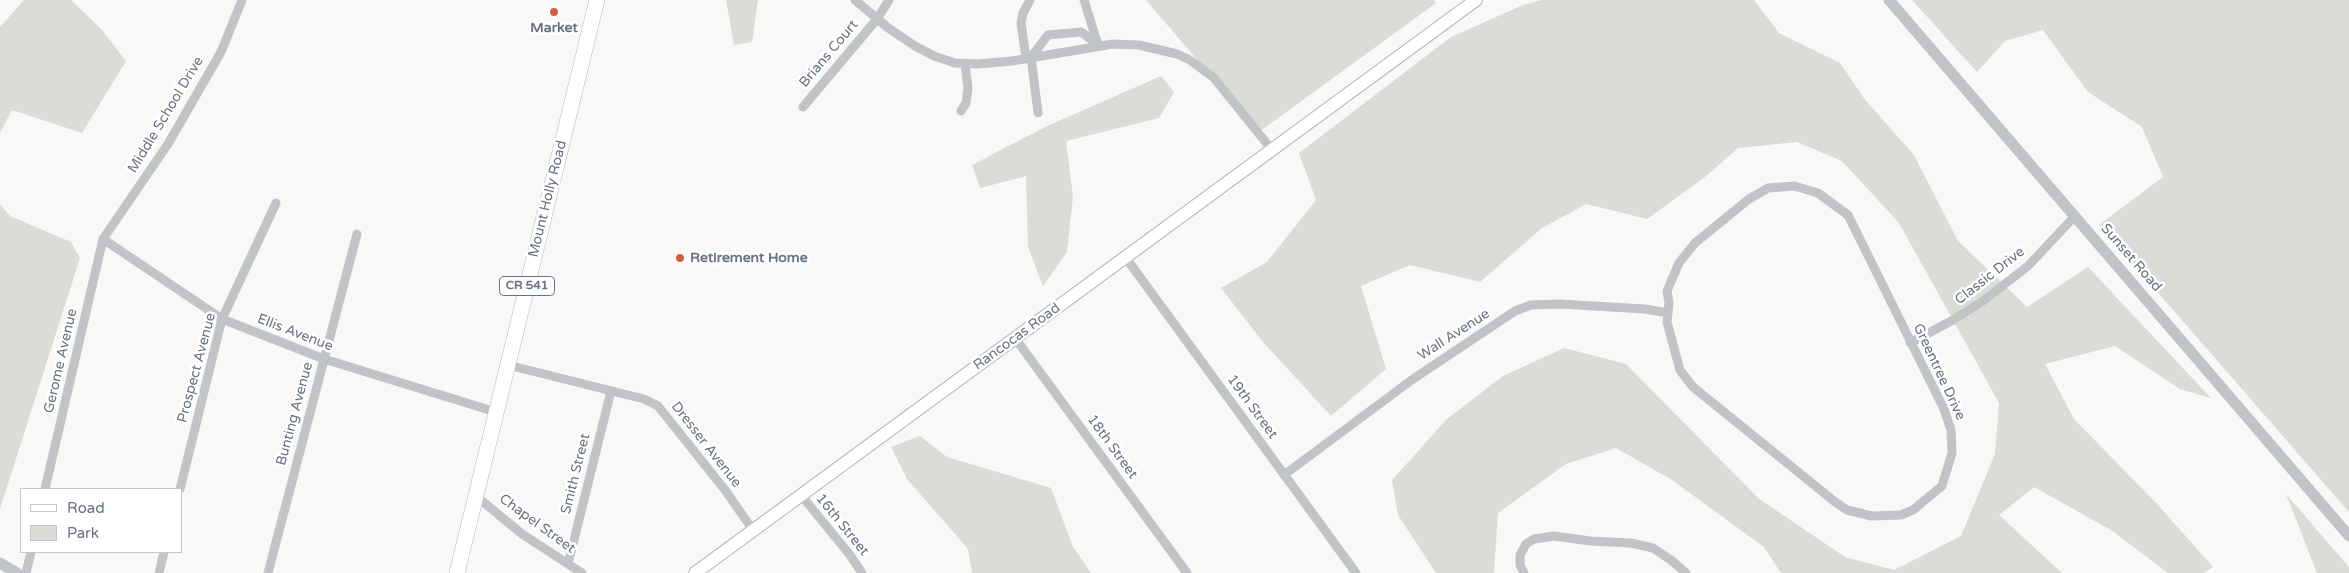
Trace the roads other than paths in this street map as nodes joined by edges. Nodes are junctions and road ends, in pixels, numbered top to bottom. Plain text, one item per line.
1 (242, 0) edge
2 (597, 0) edge
3 (856, 0) edge
4 (888, 0) edge
5 (1030, 0) edge
6 (1084, 0) edge
7 (1476, 0) edge
8 (1889, 0) edge
9 (877, 19) junction
10 (1098, 45) junction
11 (1029, 58) junction
12 (965, 64) junction
13 (803, 107) dead end
14 (961, 111) dead end
15 (1038, 113) dead end
16 (1272, 150) junction
17 (276, 203) dead end
18 (2075, 216) junction
19 (357, 234) dead end
20 (103, 239) junction
21 (1126, 258) junction
22 (1668, 313) junction
23 (222, 319) junction
24 (1015, 338) junction
25 (1910, 343) junction
26 (324, 359) junction
27 (508, 365) junction
28 (612, 392) junction
29 (496, 412) junction
30 (1284, 475) junction
31 (46, 488) edge
32 (180, 488) edge
33 (476, 496) junction
34 (801, 496) junction
35 (753, 530) junction
36 (2349, 536) edge
37 (31, 553) edge
38 (164, 553) edge
39 (0, 563) edge
40 (568, 564) junction
41 (17, 573) edge
42 (26, 573) edge
43 (159, 573) edge
44 (268, 573) edge
45 (457, 573) edge
46 (582, 573) edge
47 (695, 573) edge
48 (862, 573) edge
49 (1187, 573) edge
50 (1356, 573) edge
51 (1524, 573) edge
52 (1686, 573) edge

1 - 20 street, Middle School Drive
2 - 27 highway, Mount Holly Road / CR 541
3 - 9 street
4 - 9 street, Brians Court
5 - 11 street
6 - 10 street
7 - 16 main road, Rancocas Road
8 - 18 street, Sunset Road
9 - 12 street
9 - 13 street, Brians Court
10 - 11 street
10 - 11 street
10 - 16 street
11 - 12 street
11 - 15 street
12 - 14 street
16 - 21 main road, Rancocas Road
17 - 23 street, Prospect Avenue
18 - 25 street, Classic Drive
18 - 36 street, Sunset Road
19 - 26 street, Bunting Avenue
20 - 23 street, Ellis Avenue
20 - 31 street, Gerome Avenue
21 - 24 main road, Rancocas Road
21 - 30 street, 19th Street
22 - 25 street, Greentree Drive
22 - 25 street, Greentree Drive
22 - 30 street, Wall Avenue
23 - 26 street, Ellis Avenue
23 - 32 street, Prospect Avenue
24 - 34 main road, Rancocas Road
24 - 49 street, 18th Street
26 - 29 street, Ellis Avenue
26 - 44 street, Bunting Avenue
27 - 28 street, Dresser Avenue
27 - 29 highway, Mount Holly Road / CR 541
28 - 35 street, Dresser Avenue
28 - 40 street, Smith Street
29 - 33 highway, Mount Holly Road / CR 541
30 - 50 street, 19th Street
33 - 40 street, Chapel Street
33 - 45 highway, Mount Holly Road / CR 541
34 - 35 main road, Rancocas Road
34 - 48 street, 16th Street
35 - 47 main road, Rancocas Road
37 - 42 street
38 - 43 street
39 - 41 street
40 - 46 street, Chapel Street
51 - 52 street

